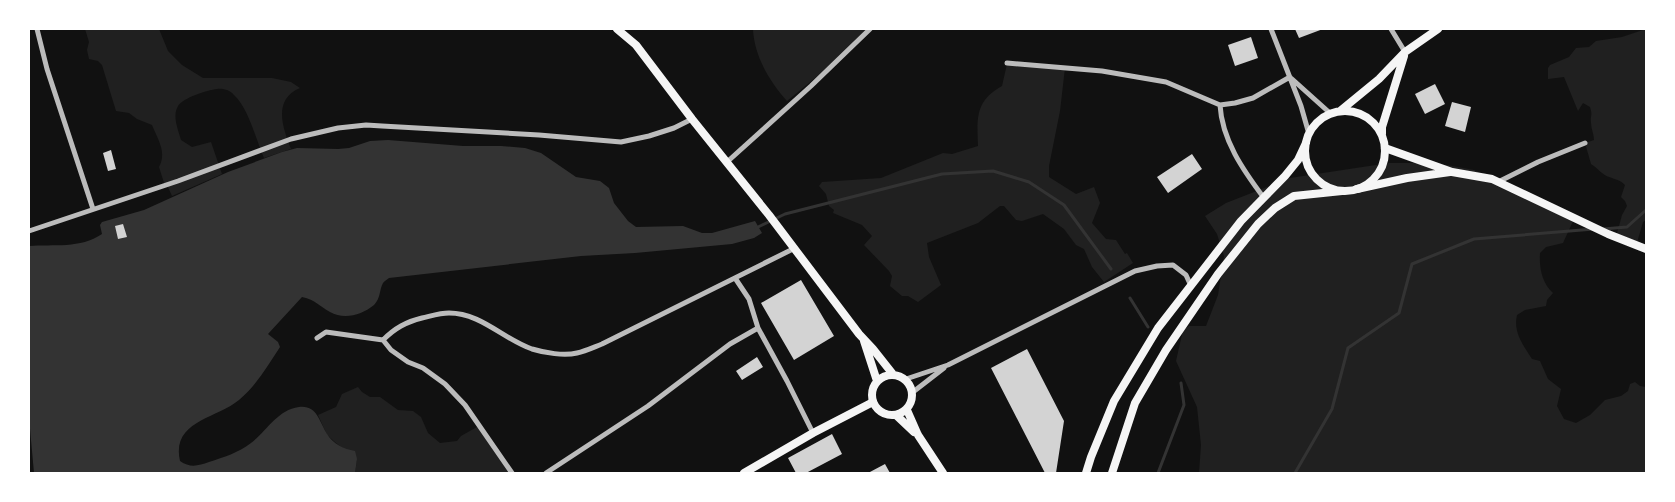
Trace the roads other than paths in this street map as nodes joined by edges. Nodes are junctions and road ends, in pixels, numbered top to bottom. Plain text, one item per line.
1 (37, 29) edge
2 (617, 29) edge
3 (870, 29) edge
4 (1271, 29) edge
5 (1391, 29) edge
6 (1438, 29) edge
7 (1405, 52) junction
8 (1007, 63) dead end
9 (1290, 77) junction
10 (1220, 105) junction
11 (1340, 111) junction
12 (1330, 114) junction
13 (692, 119) junction
14 (1309, 134) junction
15 (1383, 138) junction
16 (1306, 143) junction
17 (1585, 143) dead end
18 (1385, 148) junction
19 (727, 162) junction
20 (1452, 172) junction
21 (1498, 182) junction
22 (1357, 189) junction
23 (1342, 191) junction
24 (1264, 198) junction
25 (92, 208) junction
26 (29, 230) edge
27 (796, 248) junction
28 (1646, 249) edge
29 (735, 278) junction
30 (1191, 286) junction
31 (758, 328) junction
32 (317, 338) dead end
33 (864, 339) junction
34 (383, 340) junction
35 (948, 365) junction
36 (892, 373) junction
37 (906, 379) junction
38 (877, 381) junction
39 (913, 392) junction
40 (873, 402) junction
41 (907, 410) junction
42 (896, 415) junction
43 (813, 433) junction
44 (918, 435) junction
45 (512, 473) edge
46 (546, 473) edge
47 (744, 473) edge
48 (943, 473) edge
49 (1086, 473) edge
50 (1112, 473) edge

1 - 25 street
2 - 13 main road
3 - 19 street
4 - 9 street
5 - 7 street
6 - 7 main road
7 - 11 main road
7 - 15 main road
8 - 10 street
9 - 10 street
9 - 12 street
9 - 14 street
10 - 24 street
11 - 12 main road
11 - 15 main road
12 - 14 main road
13 - 19 main road
13 - 25 street
14 - 16 main road
15 - 18 main road
16 - 23 main road
16 - 24 main road
17 - 21 street
18 - 20 main road
18 - 22 main road
19 - 27 main road
20 - 21 main road
20 - 22 main road
21 - 28 main road
22 - 23 main road
23 - 50 main road
24 - 30 main road
25 - 26 street
27 - 29 street
27 - 33 main road
29 - 31 street
29 - 34 street
30 - 35 street
30 - 49 main road
31 - 43 street
31 - 46 street
32 - 34 street
33 - 36 main road
33 - 38 main road
34 - 45 street
35 - 37 street
35 - 39 street
36 - 37 main road
36 - 38 main road
37 - 39 main road
38 - 40 main road
39 - 41 main road
40 - 42 main road
40 - 43 main road
41 - 42 main road
41 - 44 main road
42 - 44 main road
43 - 47 main road
44 - 48 main road

